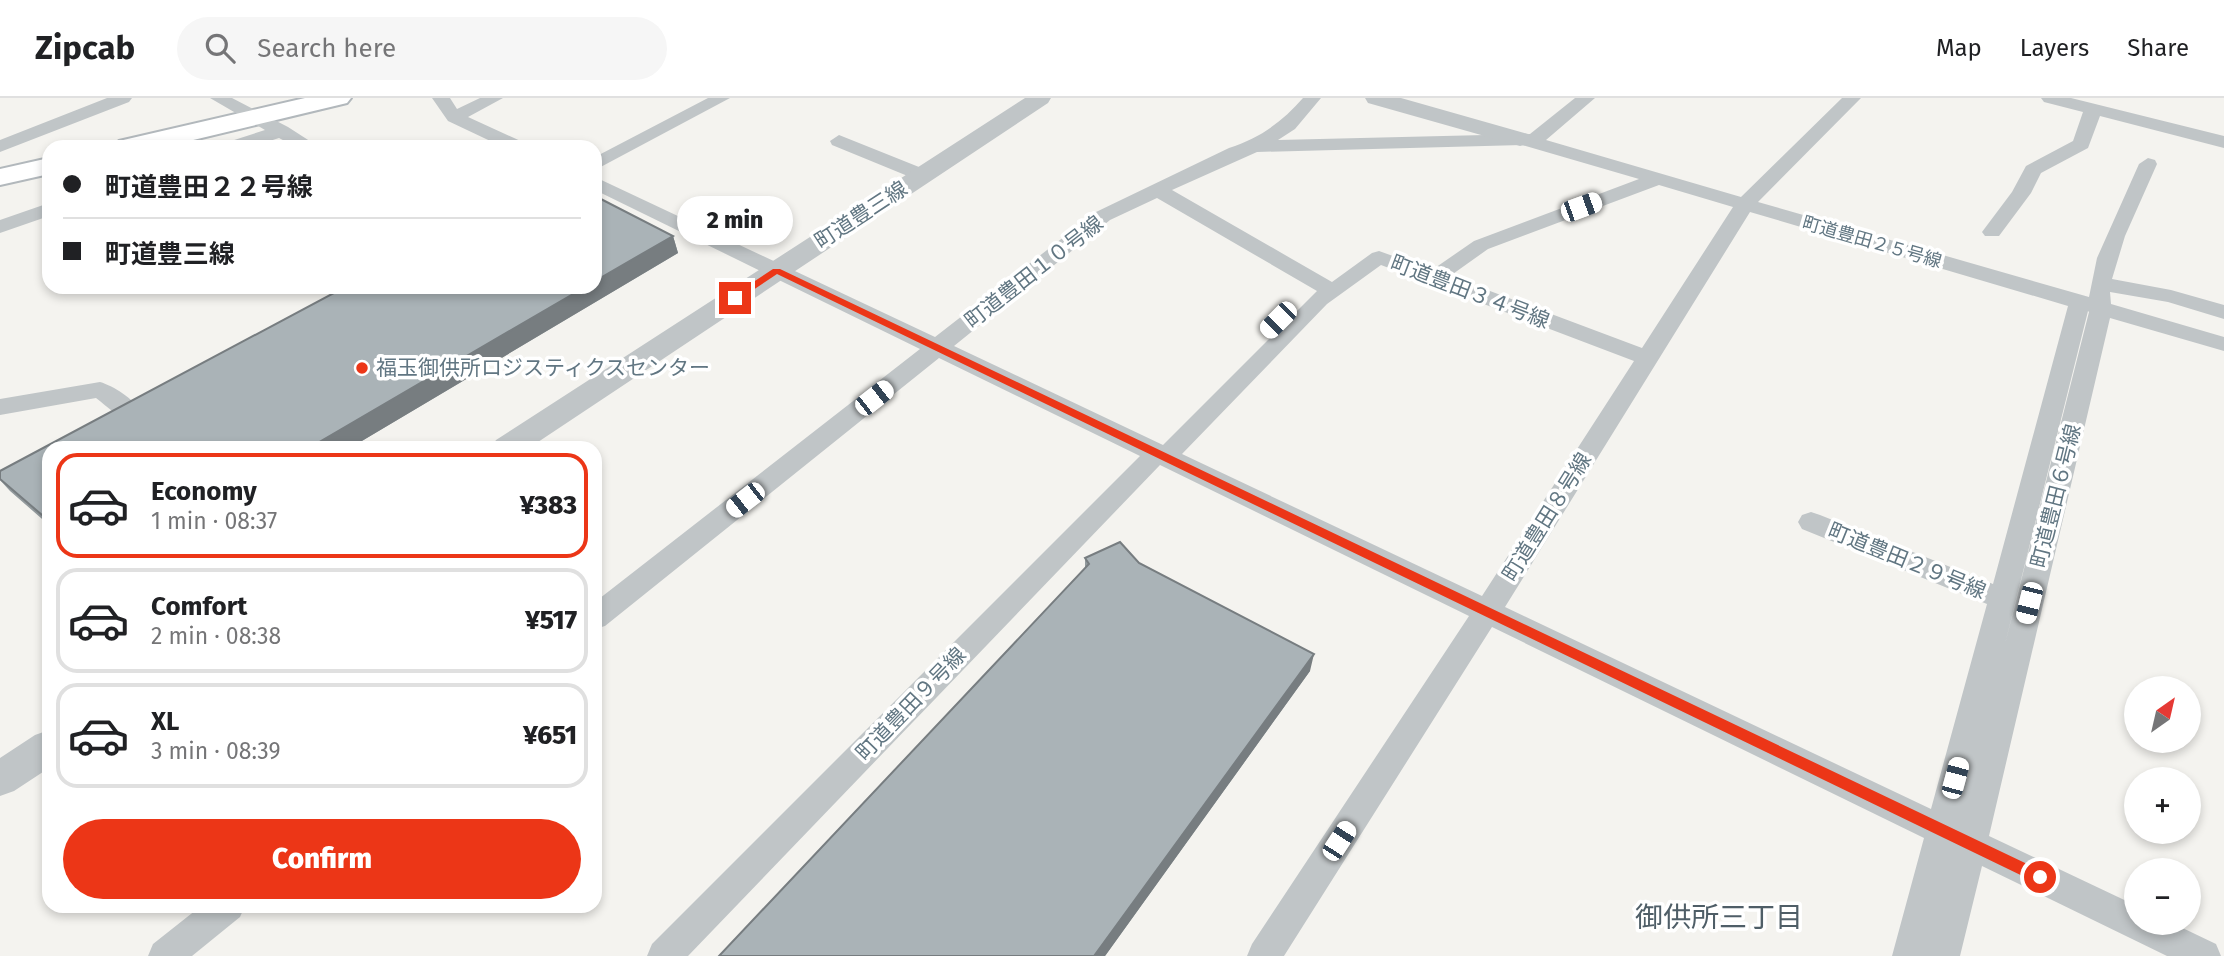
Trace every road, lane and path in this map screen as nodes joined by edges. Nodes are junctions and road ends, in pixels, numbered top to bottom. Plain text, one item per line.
1 (122, 98) edge
2 (219, 98) edge
3 (338, 98) edge
4 (440, 98) edge
5 (494, 98) edge
6 (1040, 98) edge
7 (1312, 98) edge
8 (1376, 98) edge
9 (1586, 98) edge
10 (1852, 98) edge
11 (2050, 98) edge
12 (714, 99) edge
13 (2093, 109) junction
14 (454, 117) junction
15 (256, 118) junction
16 (1520, 139) junction
17 (160, 140) edge
18 (289, 140) edge
19 (503, 140) edge
20 (839, 141) dead end
21 (2224, 142) edge
22 (0, 146) edge
23 (1255, 146) junction
24 (602, 160) edge
25 (2148, 164) dead end
26 (42, 168) edge
27 (922, 175) junction
28 (0, 177) edge
29 (1657, 179) junction
30 (602, 187) edge
31 (1158, 190) junction
32 (1744, 205) junction
33 (42, 211) edge
34 (42, 219) edge
35 (0, 226) edge
36 (1992, 232) dead end
37 (0, 234) edge
38 (776, 271) junction
39 (1434, 278) junction
40 (1324, 287) junction
41 (2094, 298) junction
42 (2224, 312) edge
43 (2224, 344) edge
44 (939, 348) junction
45 (1647, 358) junction
46 (153, 398) edge
47 (0, 407) edge
48 (129, 411) junction
49 (105, 424) edge
50 (516, 441) edge
51 (1158, 452) junction
52 (1811, 522) dead end
53 (2002, 599) junction
54 (1488, 610) junction
55 (602, 613) edge
56 (42, 752) edge
57 (0, 779) edge
58 (1942, 830) junction
59 (1971, 844) junction
60 (219, 913) edge
61 (166, 956) edge
62 (664, 956) edge
63 (1264, 956) edge
64 (1909, 956) edge
65 (1943, 956) edge
66 (2204, 956) edge

1 - 22 street
2 - 15 street
3 - 15 main road
4 - 14 street
5 - 14 street
6 - 27 street, 町道豊三線
7 - 23 street
8 - 16 street
9 - 16 street, 町道豊田１０号線
10 - 32 street, 町道豊田８号線
11 - 13 street
12 - 24 street
13 - 21 street
13 - 36 street
14 - 19 street
15 - 17 main road
15 - 18 street
16 - 23 street, 町道豊田１０号線
16 - 29 street, 町道豊田２５号線
20 - 27 street
23 - 31 street, 町道豊田１０号線
25 - 41 street, 町道豊田６号線
26 - 28 main road
27 - 38 street, 町道豊三線
29 - 32 street, 町道豊田２５号線
29 - 39 street
30 - 38 street
31 - 40 street
31 - 44 street, 町道豊田１０号線
32 - 41 street, 町道豊田２５号線
32 - 45 street, 町道豊田８号線
33 - 35 street
34 - 37 street
38 - 44 street
38 - 50 street, 町道豊三線
39 - 40 street, 町道豊田３４号線
39 - 45 street, 町道豊田３４号線
40 - 51 street, 町道豊田９号線
41 - 42 street
41 - 43 street, 町道豊田２５号線
41 - 53 street
41 - 59 street, 町道豊田６号線
44 - 51 street
44 - 55 street, 町道豊田１０号線
45 - 54 street, 町道豊田８号線
46 - 48 street
47 - 48 street
48 - 49 street
51 - 54 street
51 - 62 street, 町道豊田９号線
52 - 53 street, 町道豊田２９号線
53 - 58 street
54 - 58 street
54 - 63 street, 町道豊田８号線
56 - 57 street
58 - 59 street
58 - 64 street
59 - 65 street, 町道豊田６号線
59 - 66 street
60 - 61 street

